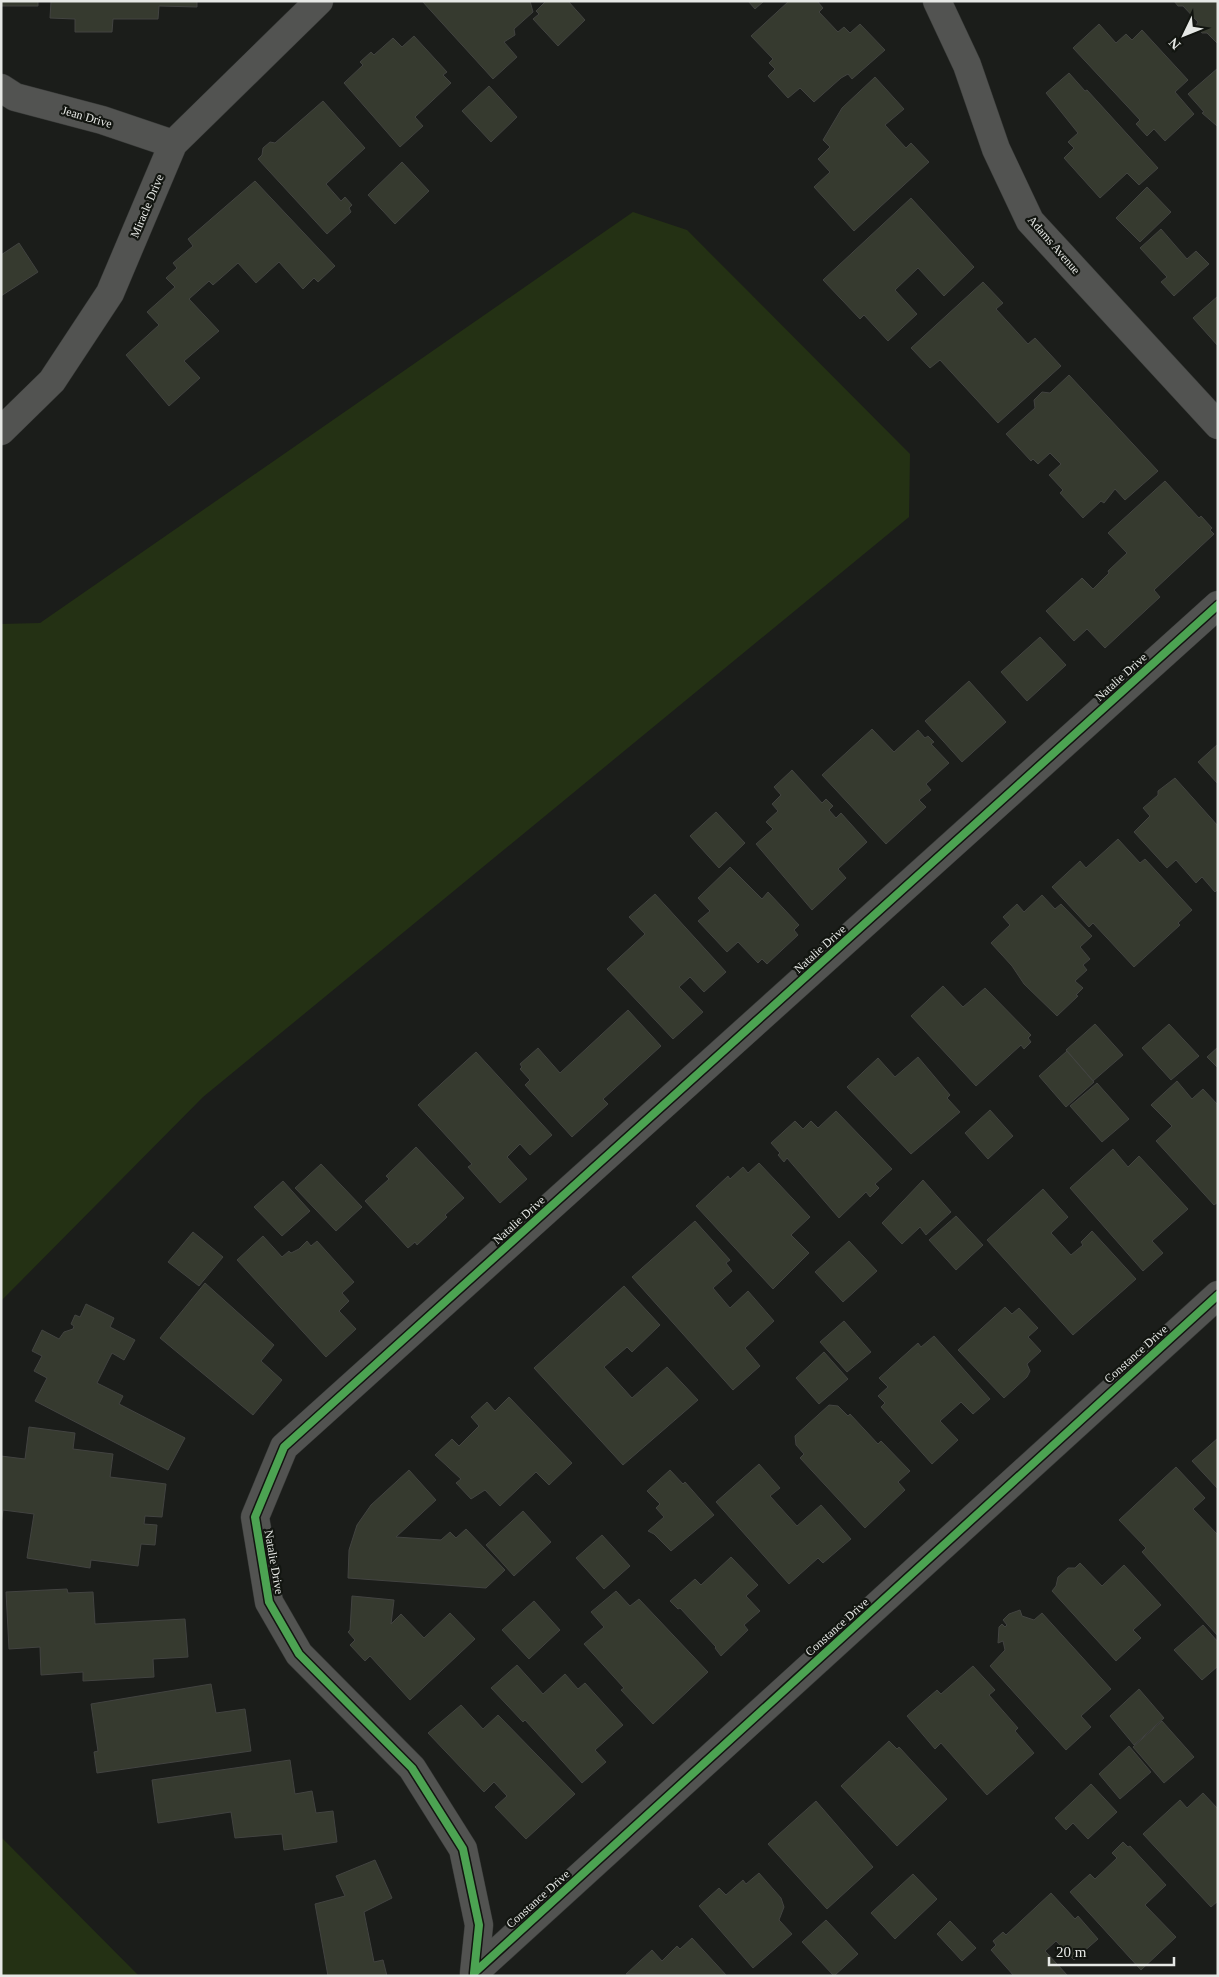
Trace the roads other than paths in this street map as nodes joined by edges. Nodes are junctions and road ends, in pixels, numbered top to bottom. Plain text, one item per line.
1 (319, 1) edge
2 (936, 1) edge
3 (1, 88) edge
4 (173, 144) junction
5 (1218, 425) edge
6 (1, 431) edge
7 (1218, 605) edge
8 (1218, 1295) edge
9 (474, 1974) edge

1 - 4 street, Miracle Drive
2 - 5 street, Adams Avenue
3 - 4 street, Jean Drive
4 - 6 street, Miracle Drive
7 - 9 street, Natalie Drive
8 - 9 street, Constance Drive

